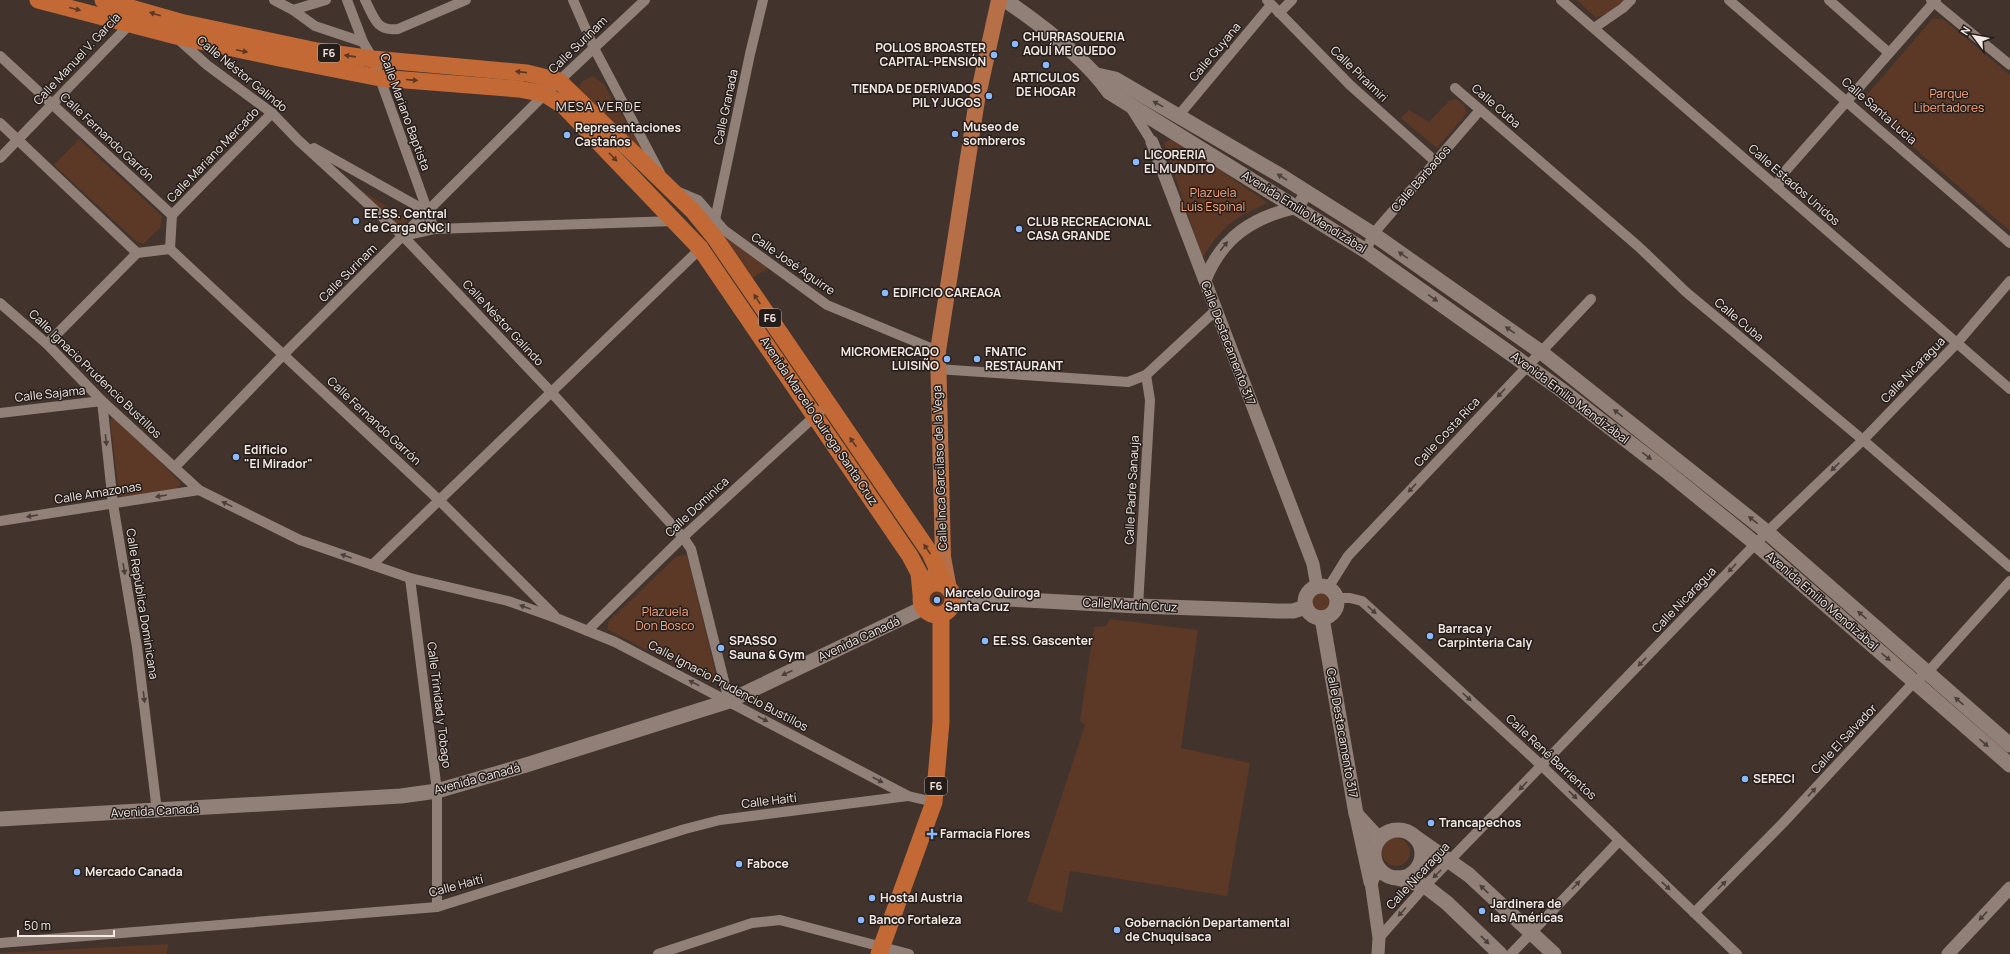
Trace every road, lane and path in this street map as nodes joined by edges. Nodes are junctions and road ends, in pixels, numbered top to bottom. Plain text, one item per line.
1 (38, 0) edge
2 (103, 0) edge
3 (274, 0) edge
4 (326, 0) edge
5 (347, 0) edge
6 (365, 0) edge
7 (466, 0) edge
8 (573, 0) edge
9 (645, 0) edge
10 (763, 0) edge
11 (999, 0) edge
12 (1005, 0) edge
13 (1292, 0) edge
14 (1561, 0) edge
15 (1631, 0) edge
16 (1729, 0) edge
17 (1829, 0) edge
18 (1934, 1) edge
19 (1269, 2) edge
20 (293, 10) junction
21 (1279, 13) junction
22 (133, 16) junction
23 (1594, 28) junction
24 (178, 29) junction
25 (363, 42) junction
26 (594, 48) junction
27 (1889, 53) junction
28 (0, 56) edge
29 (373, 59) junction
30 (2010, 65) edge
31 (1097, 75) junction
32 (380, 78) junction
33 (559, 81) junction
34 (1456, 88) dead end
35 (545, 94) junction
36 (1847, 100) junction
37 (1128, 104) junction
38 (53, 105) junction
39 (1480, 110) junction
40 (272, 113) junction
41 (1179, 115) junction
42 (0, 123) edge
43 (18, 140) junction
44 (298, 140) junction
45 (1152, 142) joint
46 (0, 158) edge
47 (1436, 162) junction
48 (668, 186) junction
49 (1778, 188) junction
50 (1306, 193) junction
51 (1298, 207) junction
52 (428, 212) junction
53 (172, 215) junction
54 (715, 220) junction
55 (675, 221) junction
56 (434, 229) junction
57 (1373, 234) junction
58 (403, 236) junction
59 (715, 238) junction
60 (2010, 243) edge
61 (170, 248) junction
62 (700, 248) junction
63 (1366, 251) junction
64 (137, 253) junction
65 (1205, 280) junction
66 (2010, 281) edge
67 (1591, 299) dead end
68 (0, 303) edge
69 (1216, 310) junction
70 (11, 312) junction
71 (0, 313) edge
72 (1957, 343) junction
73 (47, 344) junction
74 (938, 351) junction
75 (1541, 352) junction
76 (284, 354) junction
77 (1527, 365) junction
78 (937, 369) junction
79 (1146, 375) junction
80 (2010, 389) edge
81 (551, 392) junction
82 (102, 402) junction
83 (821, 410) junction
84 (0, 413) edge
85 (1863, 440) junction
86 (175, 467) junction
87 (199, 490) junction
88 (440, 501) junction
89 (113, 504) junction
90 (0, 521) edge
91 (1768, 532) junction
92 (683, 537) junction
93 (1756, 544) junction
94 (941, 563) junction
95 (372, 565) junction
96 (2010, 567) edge
97 (410, 578) junction
98 (2010, 581) edge
99 (1327, 591) junction
100 (937, 592) junction
101 (1138, 606) junction
102 (1306, 607) junction
103 (556, 618) junction
104 (1322, 618) junction
105 (587, 631) junction
106 (1927, 673) junction
107 (1914, 682) junction
108 (729, 701) junction
109 (2010, 745) edge
110 (2010, 765) edge
111 (1542, 766) junction
112 (437, 791) junction
113 (908, 796) junction
114 (934, 802) junction
115 (157, 811) junction
116 (1356, 814) junction
117 (0, 819) edge
118 (1415, 837) junction
119 (1379, 839) junction
120 (1619, 841) junction
121 (1450, 861) junction
122 (1379, 868) junction
123 (1398, 878) junction
124 (1371, 882) junction
125 (1425, 886) junction
126 (2010, 888) edge
127 (437, 907) junction
128 (1694, 913) junction
129 (1531, 933) junction
130 (1379, 938) junction
131 (0, 943) edge
132 (880, 951) edge
133 (658, 954) edge
134 (910, 954) edge
135 (1378, 954) edge
136 (1500, 954) edge
137 (1511, 954) edge
138 (1554, 954) edge
139 (1737, 954) edge
140 (1948, 954) edge

1 -> 22 highway, Avenida Marcelo Quiroga Santa Cruz / F6
2 - 22 highway, Avenida Marcelo Quiroga Santa Cruz / F6
3 - 20 street
4 - 20 street
5 - 25 street, Calle Mariano Baptista
6 - 7 street
8 - 26 street
9 - 26 street, Calle Surinam
10 - 54 street, Calle Granada
11 - 74 main road, Calle Inca Garcilaso de la Vega
12 - 31 main road, Avenida Emilio Mendizábal
13 - 21 street
14 - 23 street, Calle Estados Unidos
15 - 23 street
16 - 36 street, Calle Santa Lucia
17 - 27 street
18 - 27 street
18 - 30 street
19 - 21 street, Calle Piraimiri
19 - 41 street, Calle Guyana
20 - 25 street
21 - 47 street, Calle Piraimiri
22 - 24 highway, Avenida Marcelo Quiroga Santa Cruz / F6
22 - 38 street, Calle Manuel V. García
23 - 49 street, Calle Estados Unidos
29 -> 24 highway, Avenida Marcelo Quiroga Santa Cruz / F6
24 -> 32 highway, Avenida Marcelo Quiroga Santa Cruz / F6
24 - 40 street, Calle Néstor Galindo
25 - 29 street, Calle Mariano Baptista
26 - 33 street, Calle Surinam
26 - 48 street
27 - 36 street
28 - 38 street, Calle Fernando Garrón
29 - 32 street, Calle Mariano Baptista
33 -> 29 highway, Avenida Marcelo Quiroga Santa Cruz / F6
31 - 37 main road, Avenida Emilio Mendizábal
41 -> 31 main road, Avenida Emilio Mendizábal
32 -> 35 highway, Avenida Marcelo Quiroga Santa Cruz / F6
32 - 52 street, Calle Mariano Baptista
33 - 35 street, Calle Surinam
33 - 48 highway, Avenida Marcelo Quiroga Santa Cruz / F6
34 - 39 street, Calle Cuba
35 - 52 street, Calle Surinam
35 -> 55 highway, Avenida Marcelo Quiroga Santa Cruz / F6
36 - 49 street
36 - 60 street, Calle Santa Lucia
37 - 45 street, Calle Destacamento 317
37 - 51 main road, Avenida Emilio Mendizábal
38 - 43 street, Calle Manuel V. García
38 - 53 street, Calle Fernando Garrón
39 - 47 street, Calle Barbados
39 - 85 street, Calle Cuba
40 - 44 street, Calle Néstor Galindo
40 - 53 street, Calle Mariano Mercado
50 -> 41 main road, Avenida Emilio Mendizábal
42 - 43 street
43 - 46 street, Calle Manuel V. García
43 - 64 street
44 - 52 street
44 - 58 street, Calle Néstor Galindo
45 - 65 street, Calle Destacamento 317
47 - 57 street, Calle Barbados
48 - 54 street, Calle José Aguirre
48 - 59 highway, Avenida Marcelo Quiroga Santa Cruz / F6
49 - 72 street, Calle Estados Unidos
50 - 51 street
50 - 57 main road, Avenida Emilio Mendizábal
51 - 63 main road, Avenida Emilio Mendizábal
65 -> 51 street
52 - 56 street, Calle Mariano Baptista
52 - 58 street, Calle Surinam
53 - 61 street
54 - 74 street, Calle José Aguirre
55 - 56 street
55 - 62 highway, Avenida Marcelo Quiroga Santa Cruz / F6
56 - 58 street
57 - 63 street, Calle Barbados
75 -> 57 main road, Avenida Emilio Mendizábal
58 - 76 street, Calle Surinam
58 - 81 street, Calle Néstor Galindo
59 - 62 street
83 -> 59 highway, Avenida Marcelo Quiroga Santa Cruz / F6
61 - 64 street
61 - 76 street, Calle Fernando Garrón
62 - 81 street
62 - 83 highway, Avenida Marcelo Quiroga Santa Cruz / F6
63 -> 77 main road, Avenida Emilio Mendizábal
64 - 73 street
65 - 69 street, Calle Destacamento 317
66 - 72 street, Calle Nicaragua
67 - 75 street, Calle Costa Rica
68 - 70 street, Calle Ignacio Prudencio Bustillos
69 - 79 street
69 - 99 street, Calle Destacamento 317
70 - 71 street
70 - 73 street, Calle Ignacio Prudencio Bustillos
72 - 80 street, Calle Estados Unidos
72 - 85 street, Calle Nicaragua
73 - 82 street, Calle Ignacio Prudencio Bustillos
74 - 78 main road, Calle Inca Garcilaso de la Vega
75 - 77 street, Calle Costa Rica
91 -> 75 main road, Avenida Emilio Mendizábal
76 - 86 street, Calle Surinam
76 - 88 street, Calle Fernando Garrón
77 -> 93 main road, Avenida Emilio Mendizábal
77 -> 99 street, Calle Costa Rica
78 - 79 street
78 - 94 main road, Calle Inca Garcilaso de la Vega
79 - 101 street, Calle Padre Sanauja
81 - 88 street
81 - 92 street, Calle Néstor Galindo
82 - 84 street, Calle Sajama
82 - 86 street, Calle Ignacio Prudencio Bustillos
82 -> 89 street, Calle República Dominicana
83 - 92 street, Calle Dominica
94 -> 83 highway, Avenida Marcelo Quiroga Santa Cruz / F6
83 - 100 highway, Avenida Marcelo Quiroga Santa Cruz / F6
85 -> 91 street, Calle Nicaragua
85 - 96 street, Calle Cuba
86 - 87 street, Calle Ignacio Prudencio Bustillos
87 -> 89 street, Calle Amazonas
95 -> 87 street, Calle Ignacio Prudencio Bustillos
88 - 95 street
88 - 103 street, Calle Fernando Garrón
89 -> 90 street, Calle Amazonas
89 -> 115 street, Calle República Dominicana
91 - 93 street, Calle Nicaragua
106 -> 91 main road, Avenida Emilio Mendizábal
92 - 105 street, Calle Dominica
92 - 108 street, Calle Néstor Galindo
93 -> 107 main road, Avenida Emilio Mendizábal
93 -> 111 street, Calle Nicaragua
94 - 100 highway, Avenida Marcelo Quiroga Santa Cruz / F6
95 - 97 street, Calle Ignacio Prudencio Bustillos
103 -> 97 street, Calle Ignacio Prudencio Bustillos
97 - 112 street, Calle Trinidad y Tobago
98 - 106 street, Calle El Salvador
99 - 102 main road
99 - 104 main road
99 -> 111 street, Calle René Barrientos
100 - 101 main road, Calle Martín Cruz
100 -> 108 main road, Avenida Canadá
100 - 114 highway, F6
101 - 102 main road, Calle Martín Cruz
102 - 104 main road
103 - 105 street, Calle Ignacio Prudencio Bustillos
104 - 116 main road, Calle Destacamento 317
108 -> 105 street, Calle Ignacio Prudencio Bustillos
106 - 107 street, Calle El Salvador
109 -> 106 main road, Avenida Emilio Mendizábal
107 -> 110 main road, Avenida Emilio Mendizábal
128 -> 107 street, Calle El Salvador
108 - 112 main road, Avenida Canadá
108 -> 113 street, Calle Ignacio Prudencio Bustillos
111 -> 120 street, Calle René Barrientos
111 -> 121 street, Calle Nicaragua
112 - 115 main road, Avenida Canadá
112 - 127 street, Calle Trinidad y Tobago
113 - 114 street, Calle Ignacio Prudencio Bustillos
113 - 127 street, Calle Haití
114 - 132 highway, F6
115 - 117 main road, Avenida Canadá
116 - 119 main road, Calle Destacamento 317
116 - 124 main road
118 - 119 main road
118 - 121 main road
118 - 123 main road
119 - 122 main road
120 -> 128 street, Calle René Barrientos
129 -> 120 street
121 -> 125 street, Calle Nicaragua
129 -> 121 main road
122 - 123 main road
122 - 124 street
123 - 125 main road
124 - 130 street
125 -> 130 street, Calle Nicaragua
125 -> 136 main road
126 -> 140 street
127 - 131 street, Calle Haití
128 - 139 street, Calle René Barrientos
129 - 137 street
129 - 138 main road
130 - 135 street
132 - 133 street
132 - 134 street

